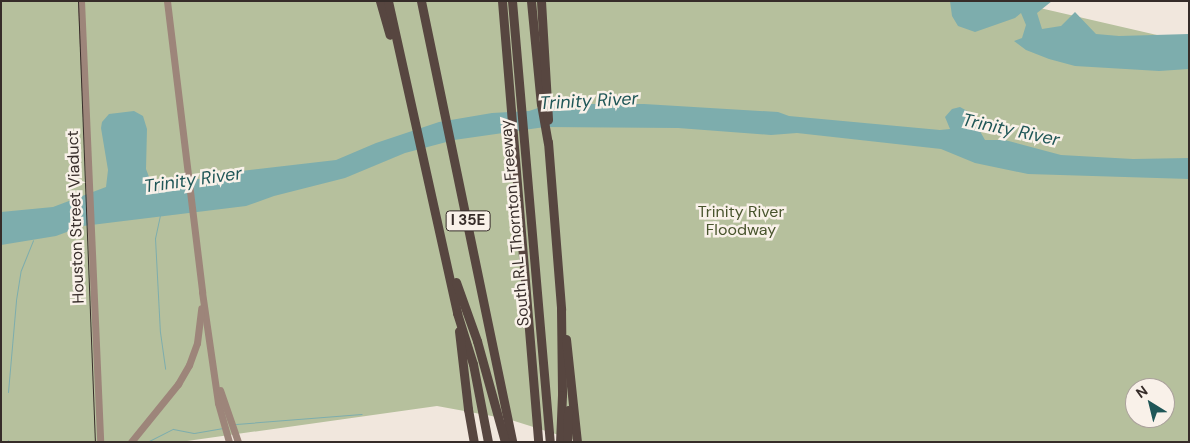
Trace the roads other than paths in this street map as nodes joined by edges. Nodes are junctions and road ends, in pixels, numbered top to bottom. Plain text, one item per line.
1 (81, 1) edge
2 (167, 1) edge
3 (380, 1) edge
4 (388, 1) edge
5 (422, 1) edge
6 (502, 1) edge
7 (512, 1) edge
8 (531, 1) edge
9 (535, 1) edge
10 (541, 1) edge
11 (536, 54) junction
12 (400, 62) junction
13 (548, 142) junction
14 (427, 178) junction
15 (202, 292) junction
16 (561, 309) junction
17 (457, 313) junction
18 (567, 344) junction
19 (212, 361) junction
20 (151, 418) junction
21 (474, 439) edge
22 (99, 442) edge
23 (131, 442) edge
24 (136, 442) edge
25 (229, 442) edge
26 (238, 442) edge
27 (488, 442) edge
28 (505, 442) edge
29 (512, 442) edge
30 (538, 442) edge
31 (550, 442) edge
32 (560, 442) edge
33 (567, 442) edge
34 (577, 442) edge

1 - 22 main road, Houston Street Viaduct
2 - 15 main road
3 - 12 highway
4 - 12 highway
5 - 29 highway, I 35E
6 - 30 highway
7 - 31 highway, South R L Thornton Freeway
8 - 11 highway
9 - 11 highway
10 - 13 highway
11 - 13 highway
12 - 14 highway
13 - 16 highway
14 - 17 highway
14 - 28 highway
15 - 19 main road
15 - 20 main road
16 - 18 highway
16 - 32 highway
17 - 21 highway
17 - 27 highway
18 - 33 highway
18 - 34 highway
19 - 25 main road
19 - 26 main road
20 - 23 main road
20 - 24 main road

